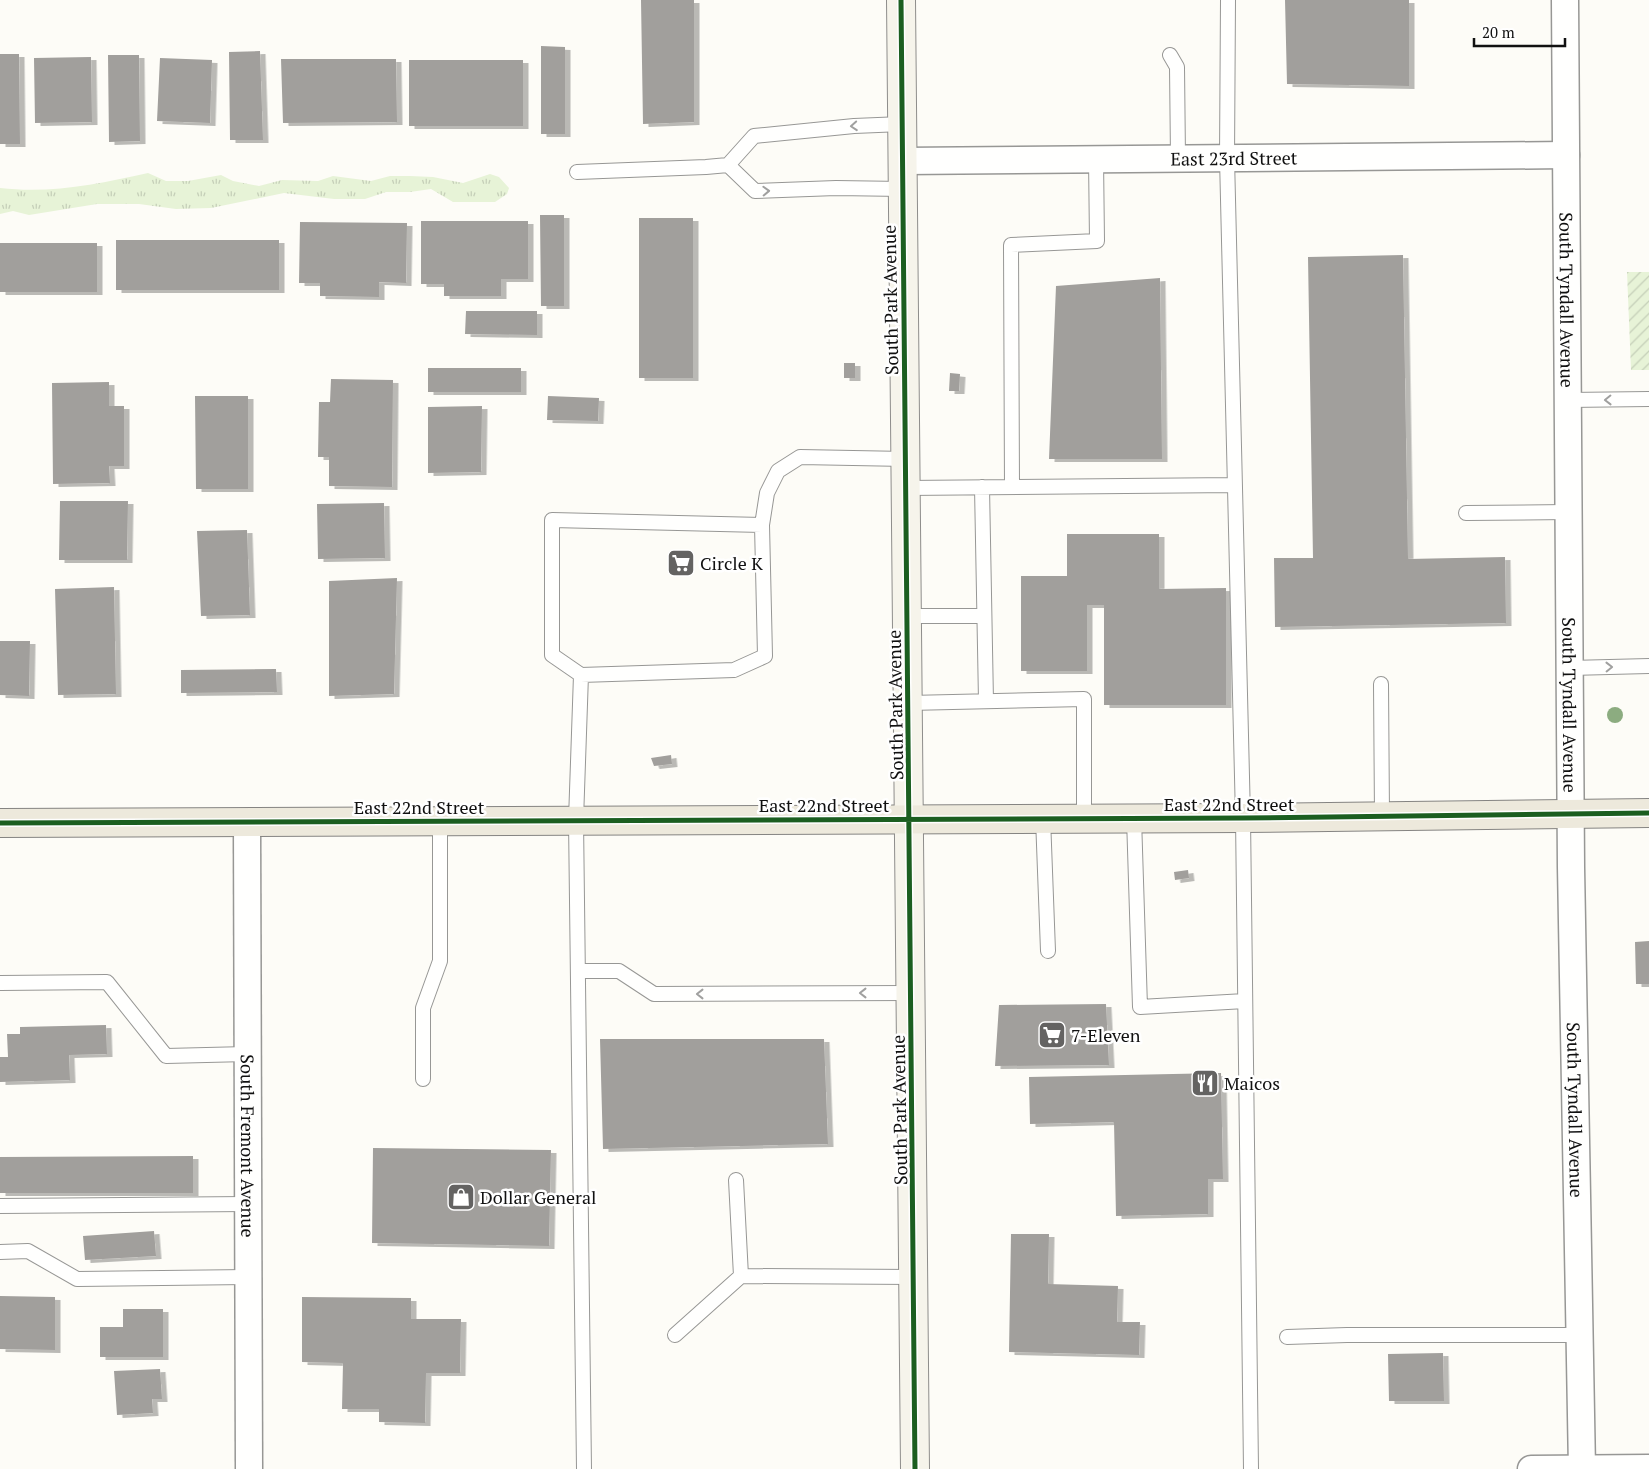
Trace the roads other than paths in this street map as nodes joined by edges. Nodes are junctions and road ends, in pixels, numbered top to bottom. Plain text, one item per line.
1 (901, 0) edge
2 (1228, 0) edge
3 (1565, 0) edge
4 (1170, 54) dead end
5 (902, 124) junction
6 (1566, 155) junction
7 (1178, 158) junction
8 (1227, 158) junction
9 (1096, 159) junction
10 (903, 161) junction
11 (728, 165) junction
12 (577, 172) dead end
13 (903, 189) junction
14 (1649, 399) edge
15 (1568, 400) junction
16 (906, 460) junction
17 (1235, 485) junction
18 (982, 487) junction
19 (1012, 487) junction
20 (906, 488) junction
21 (1568, 512) junction
22 (1466, 514) dead end
23 (762, 525) junction
24 (908, 616) junction
25 (984, 616) junction
26 (1649, 666) edge
27 (1570, 668) junction
28 (581, 675) junction
29 (1381, 684) dead end
30 (986, 701) junction
31 (909, 703) junction
32 (1570, 814) junction
33 (1649, 814) edge
34 (1382, 816) junction
35 (1043, 818) junction
36 (1084, 818) junction
37 (1134, 818) junction
38 (1243, 818) junction
39 (910, 819) junction
40 (576, 820) junction
41 (440, 821) junction
42 (247, 822) junction
43 (0, 823) edge
44 (1048, 951) dead end
45 (578, 971) junction
46 (0, 983) edge
47 (911, 993) junction
48 (1245, 1001) junction
49 (247, 1054) junction
50 (423, 1079) dead end
51 (736, 1180) dead end
52 (248, 1204) junction
53 (0, 1206) edge
54 (0, 1252) edge
55 (248, 1276) junction
56 (741, 1276) junction
57 (914, 1276) junction
58 (1580, 1334) junction
59 (675, 1335) dead end
60 (1286, 1337) dead end
61 (1582, 1468) edge
62 (1649, 1468) edge
63 (249, 1469) edge
64 (584, 1469) edge
65 (915, 1469) edge
66 (1251, 1469) edge
67 (1531, 1469) edge

1 - 5 main road, South Park Avenue
2 - 8 lane
3 - 6 street, South Tyndall Avenue
4 - 7 lane
5 - 10 main road, South Park Avenue
5 -> 11 lane
6 - 8 street, East 23rd Street
6 - 15 street, South Tyndall Avenue
7 - 8 street, East 23rd Street
7 - 9 street, East 23rd Street
8 - 17 lane
9 - 10 street, East 23rd Street
9 - 19 lane
10 - 13 main road, South Park Avenue
11 - 12 lane
11 -> 13 lane
13 - 16 main road, South Park Avenue
14 -> 15 lane
15 - 21 street, South Tyndall Avenue
16 - 20 main road, South Park Avenue
16 - 23 lane
17 - 19 lane
17 - 38 lane
18 - 19 lane
18 - 20 lane
18 - 25 lane
20 - 24 main road, South Park Avenue
21 - 22 lane
21 - 27 street, South Tyndall Avenue
23 - 28 lane
23 - 28 lane
24 - 25 lane
24 - 31 main road, South Park Avenue
25 - 30 lane
27 -> 26 lane
27 - 32 street, South Tyndall Avenue
28 - 40 lane
29 - 34 lane
30 - 31 lane
30 - 36 lane
31 - 39 main road, South Park Avenue
32 - 33 main road, East 22nd Street
32 - 34 main road, East 22nd Street
32 - 58 street, South Tyndall Avenue
34 - 38 main road, East 22nd Street
35 - 36 main road, East 22nd Street
35 - 39 main road, East 22nd Street
35 - 44 lane
36 - 37 main road, East 22nd Street
37 - 38 main road, East 22nd Street
37 - 48 lane
38 - 48 lane
39 - 40 main road, East 22nd Street
39 - 47 main road, South Park Avenue
40 - 41 main road, East 22nd Street
40 - 45 lane
41 - 42 main road, East 22nd Street
41 - 50 lane
42 - 43 main road, East 22nd Street
42 - 49 street, South Fremont Avenue
47 -> 45 lane
45 - 64 lane
46 - 49 lane
47 - 57 main road, South Park Avenue
48 - 66 lane
49 - 52 street, South Fremont Avenue
51 - 56 lane
52 - 53 lane
52 - 55 street, South Fremont Avenue
54 - 55 lane
55 - 63 street, South Fremont Avenue
56 - 57 lane
56 - 59 lane
57 - 65 main road, South Park Avenue
58 - 60 lane
58 - 61 street, South Tyndall Avenue
61 - 62 street
61 - 67 street

